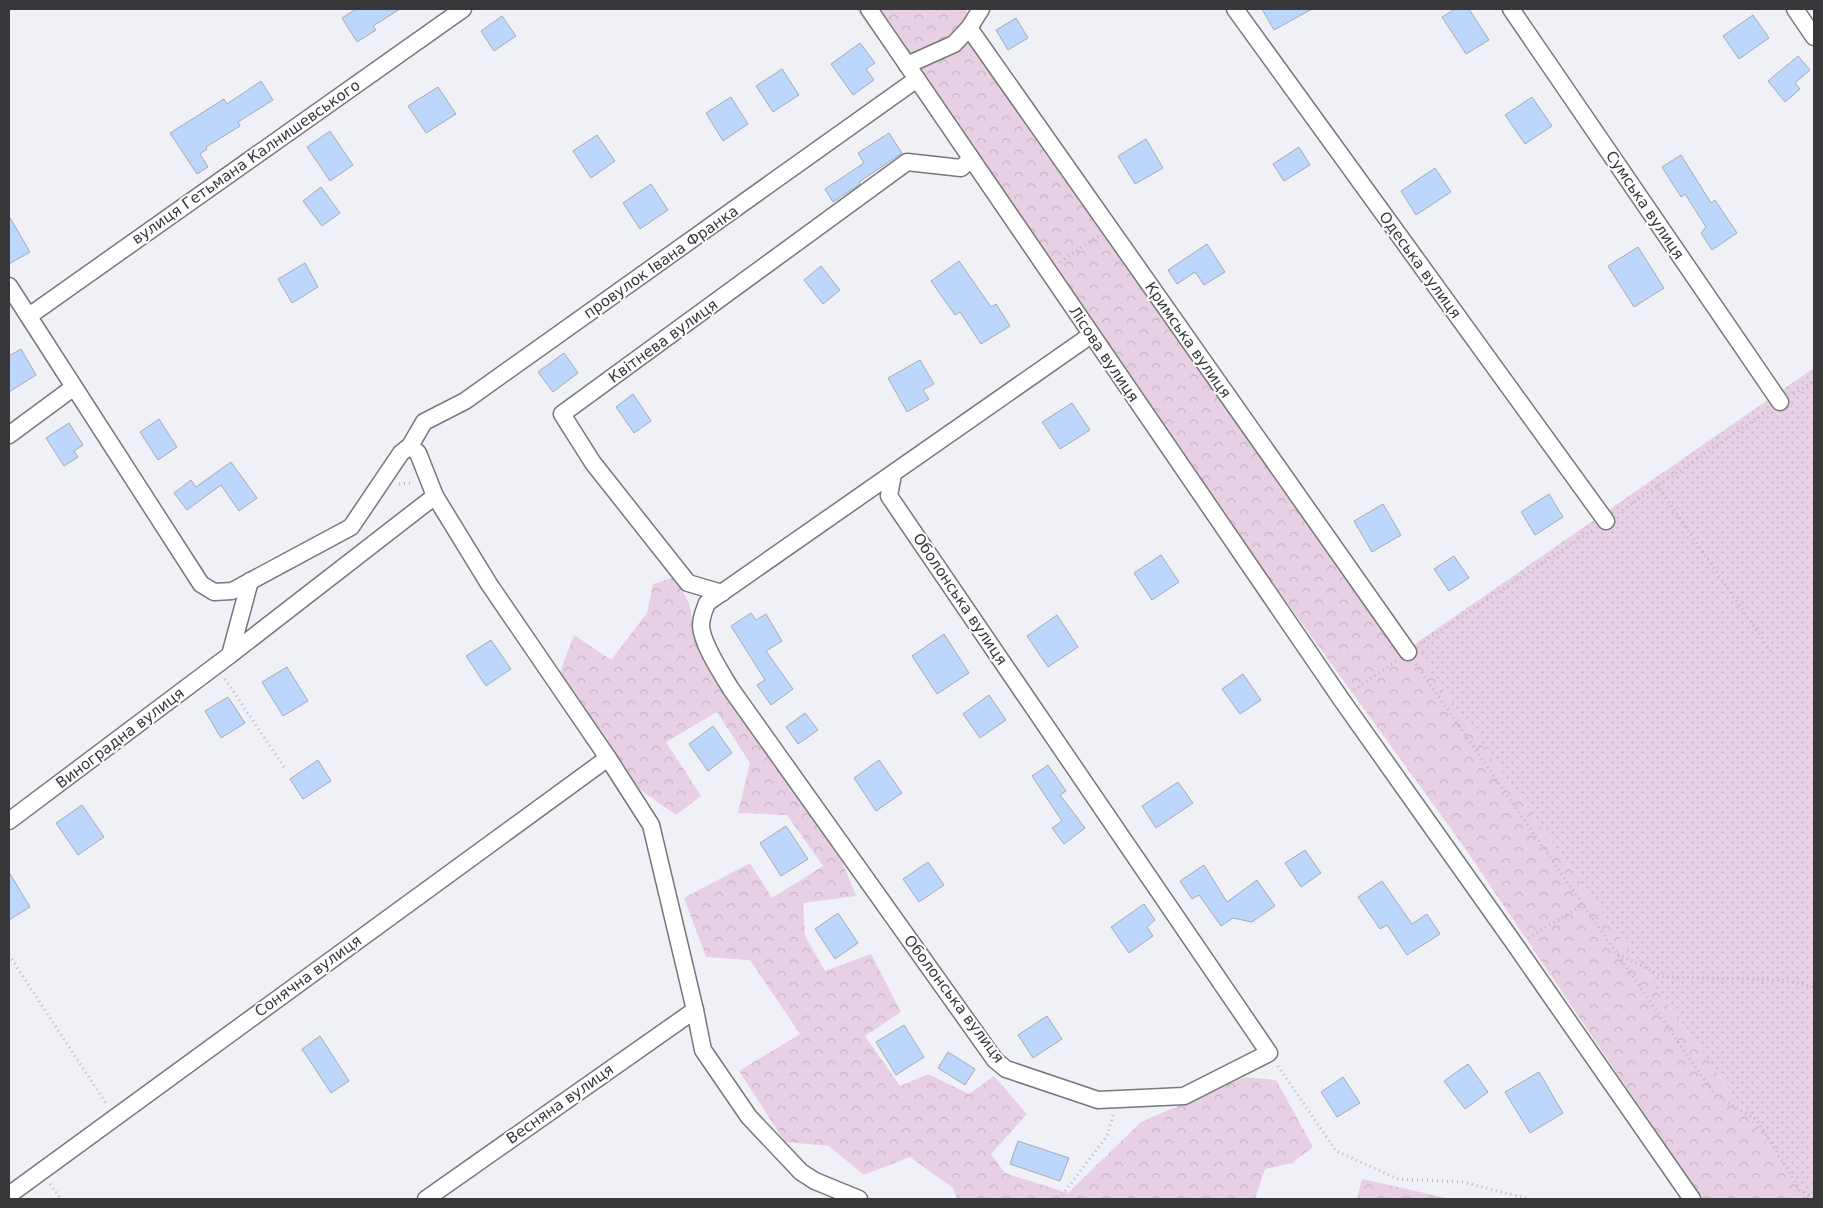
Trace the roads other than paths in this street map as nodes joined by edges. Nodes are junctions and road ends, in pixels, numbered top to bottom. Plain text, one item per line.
1 (463, 9) edge
2 (869, 9) edge
3 (981, 9) edge
4 (1235, 9) edge
5 (1511, 9) edge
6 (1795, 9) edge
7 (969, 28) junction
8 (1814, 37) edge
9 (907, 65) junction
10 (917, 79) junction
11 (971, 159) junction
12 (9, 286) edge
13 (29, 316) junction
14 (1091, 334) junction
15 (74, 387) junction
16 (1780, 402) road end
17 (9, 435) edge
18 (410, 446) junction
19 (893, 474) junction
20 (435, 496) junction
21 (1606, 521) road end
22 (250, 582) junction
23 (722, 593) junction
24 (1408, 652) road end
25 (230, 655) junction
26 (608, 758) junction
27 (9, 821) edge
28 (696, 1010) junction
29 (9, 1195) edge
30 (426, 1199) edge
31 (859, 1199) edge
32 (1692, 1199) edge

1 - 13 street, вулиця Гетьмана Калнишевського
2 - 9 street, Лісова вулиця
3 - 7 street
4 - 21 street, Одеська вулиця
5 - 16 street, Сумська вулиця
6 - 8 street
7 - 9 street
7 - 24 street, Кримська вулиця
9 - 10 street, Лісова вулиця
10 - 11 street, Лісова вулиця
10 - 18 street, провулок Івана Франка
11 - 14 street, Лісова вулиця
11 - 23 street, Квітнева вулиця
12 - 13 street, провулок Івана Франка
13 - 15 street, провулок Івана Франка
14 - 19 street, Оболонська вулиця
14 - 32 street, Лісова вулиця
15 - 17 street
15 - 22 street, провулок Івана Франка
18 - 20 street
18 - 22 street, провулок Івана Франка
19 - 23 street, Оболонська вулиця
19 - 23 street, Оболонська вулиця
20 - 25 street, Виноградна вулиця
20 - 26 street
22 - 25 street
25 - 27 street, Виноградна вулиця
26 - 28 street
26 - 29 street, Сонячна вулиця
28 - 30 street, Весняна вулиця
28 - 31 street

